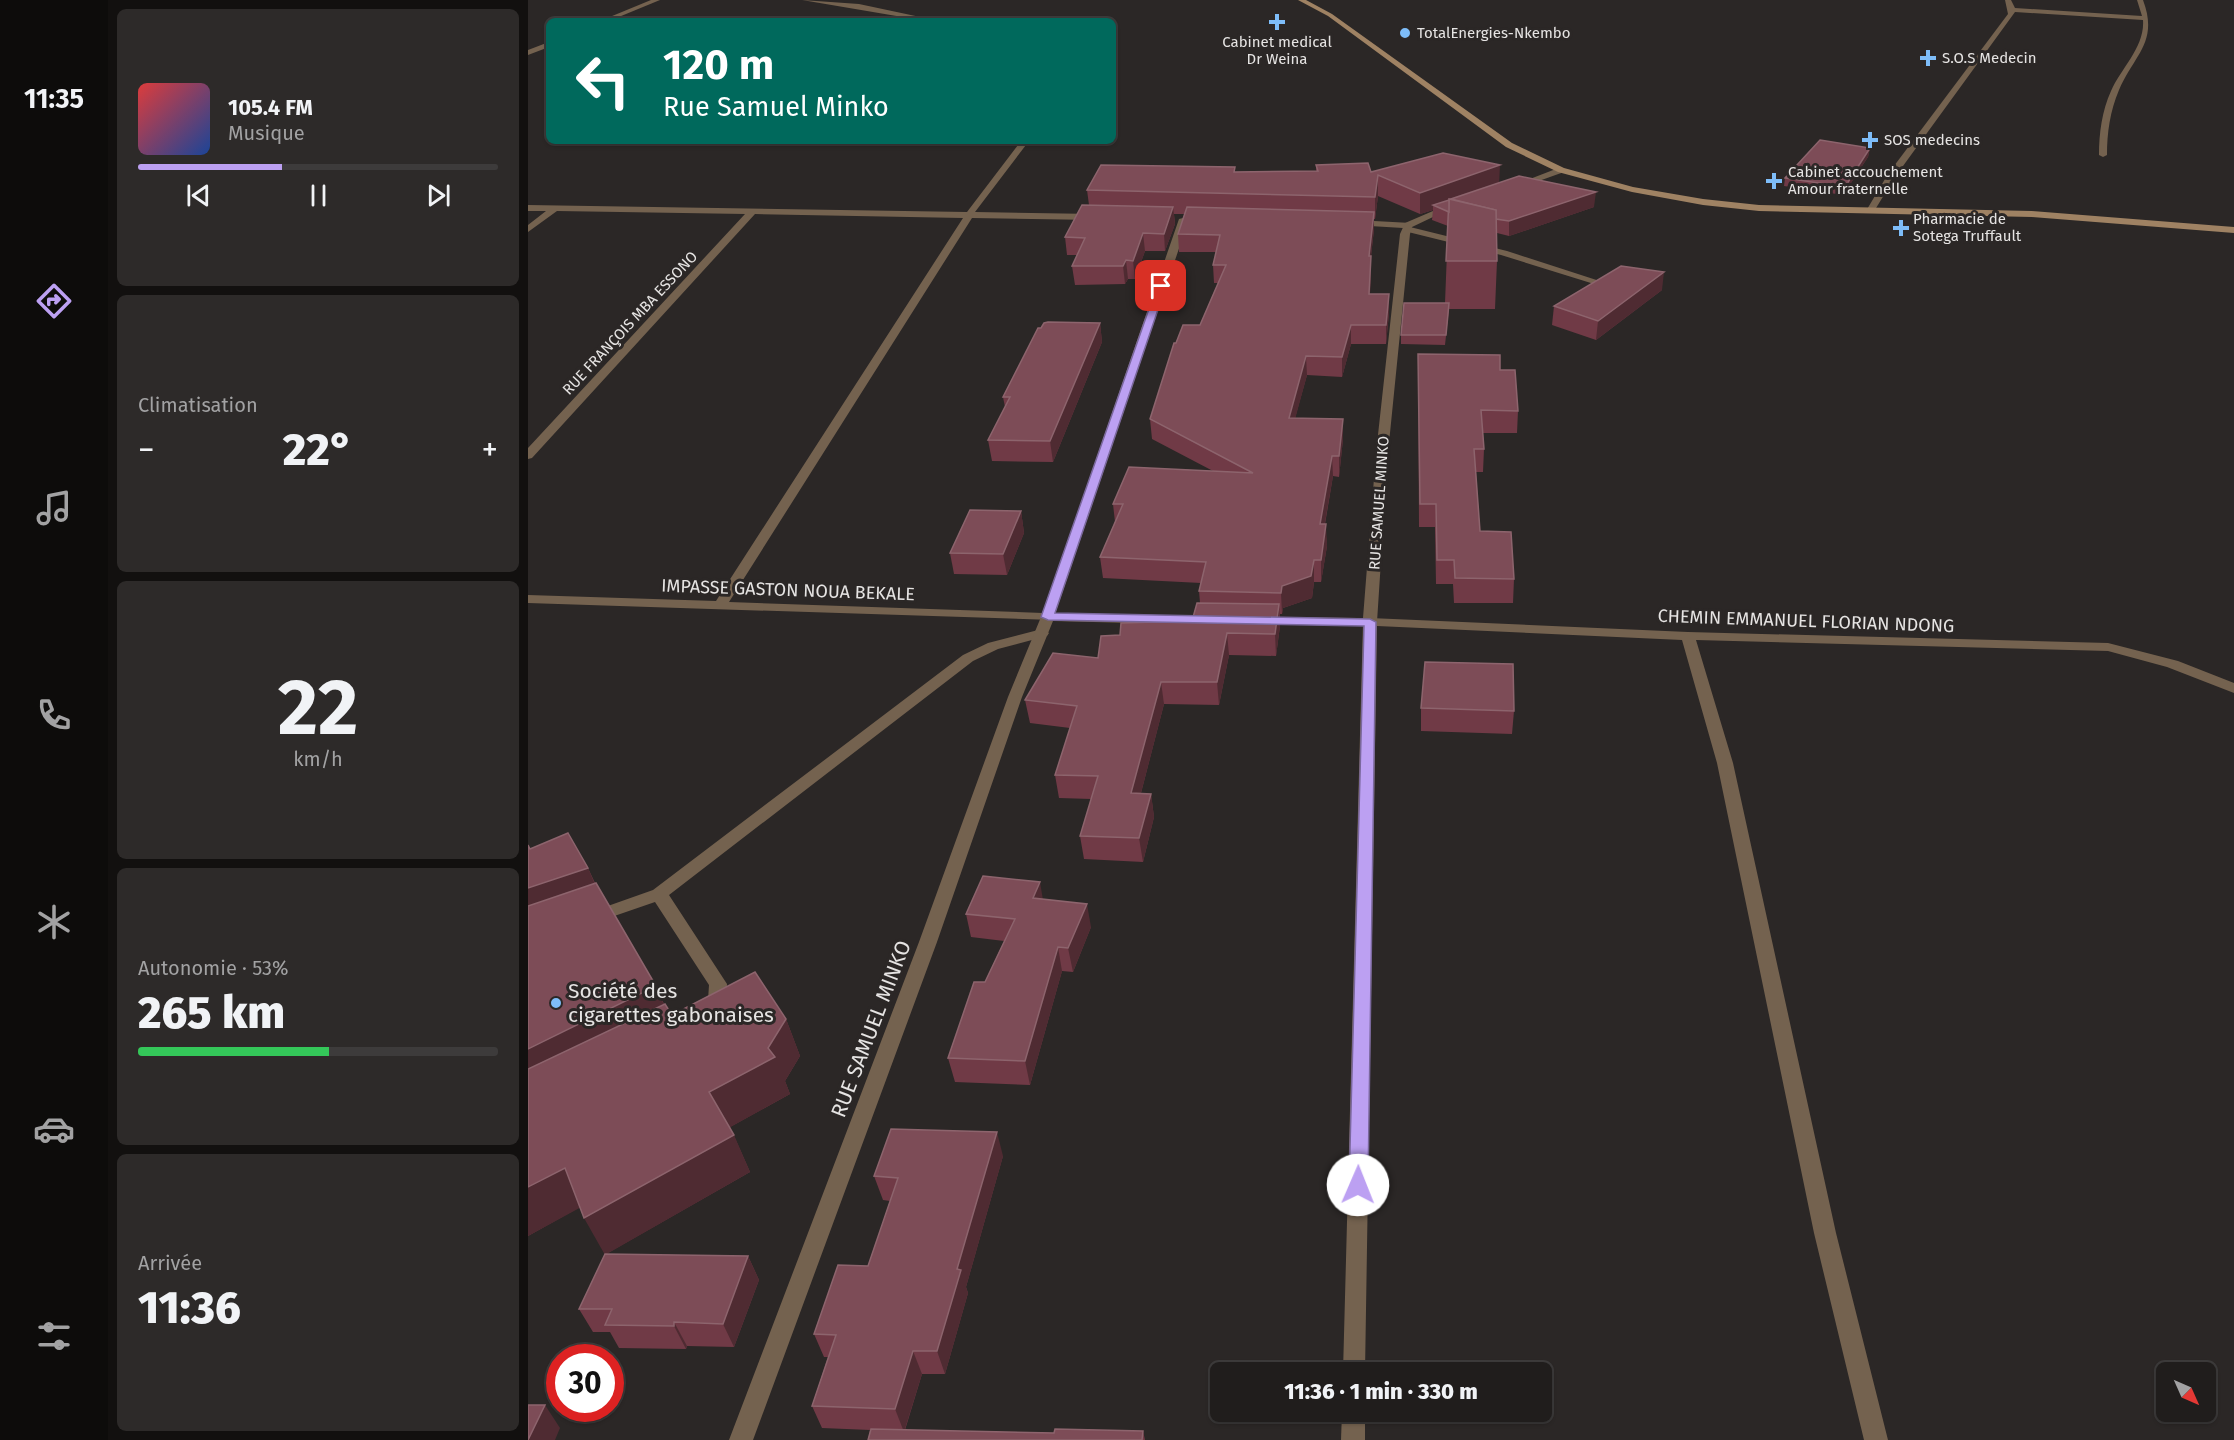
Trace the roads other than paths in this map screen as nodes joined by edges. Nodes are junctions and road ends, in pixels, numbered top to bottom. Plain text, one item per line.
1 (657, 0) edge
2 (805, 0) edge
3 (1301, 0) edge
4 (2008, 0) edge
5 (2140, 0) edge
6 (2012, 10) junction
7 (611, 18) edge
8 (921, 18) edge
9 (2146, 18) junction
10 (546, 45) edge
11 (528, 53) edge
12 (1023, 144) edge
13 (2103, 155) dead end
14 (1561, 170) junction
15 (1504, 189) edge
16 (1459, 204) edge
17 (528, 208) edge
18 (554, 209) junction
19 (753, 211) junction
20 (1870, 211) junction
21 (970, 214) junction
22 (1101, 217) edge
23 (1184, 219) edge
24 (1340, 222) edge
25 (1407, 227) junction
26 (528, 229) edge
27 (2234, 230) edge
28 (1610, 286) edge
29 (528, 454) edge
30 (528, 599) edge
31 (720, 605) junction
32 (1220, 621) edge
33 (1243, 621) edge
34 (1370, 622) junction
35 (1045, 625) junction
36 (1688, 636) junction
37 (2234, 689) edge
38 (659, 894) junction
39 (583, 922) edge
40 (701, 1020) edge
41 (1354, 1362) edge
42 (1354, 1422) edge
43 (741, 1440) edge
44 (1353, 1440) edge
45 (1876, 1440) edge

1 - 7 street
2 - 8 street
3 - 14 main road
4 - 6 street
5 - 9 street
6 - 9 street
6 - 20 street
9 - 13 street
10 - 11 street
12 - 21 street
14 - 15 street
14 - 20 main road
16 - 25 street
17 - 18 street
18 - 19 street
18 - 26 street
19 - 21 street
19 - 29 street, RUE FRANÇOIS MBA ESSONO
20 - 27 main road
21 - 22 street
21 - 31 street
23 - 35 street, RUE SAMUEL MINKO
24 - 25 street
25 - 28 street
25 - 34 street, RUE SAMUEL MINKO
30 - 31 street, IMPASSE GASTON NOUA BEKALE
31 - 35 street, IMPASSE GASTON NOUA BEKALE
32 - 35 street
33 - 34 street
34 - 36 street, CHEMIN EMMANUEL FLORIAN NDONG
34 - 41 street, RUE SAMUEL MINKO
35 - 38 street
35 - 43 street, RUE SAMUEL MINKO
36 - 37 street, CHEMIN EMMANUEL FLORIAN NDONG
36 - 45 street
38 - 39 street
38 - 40 street
42 - 44 street

